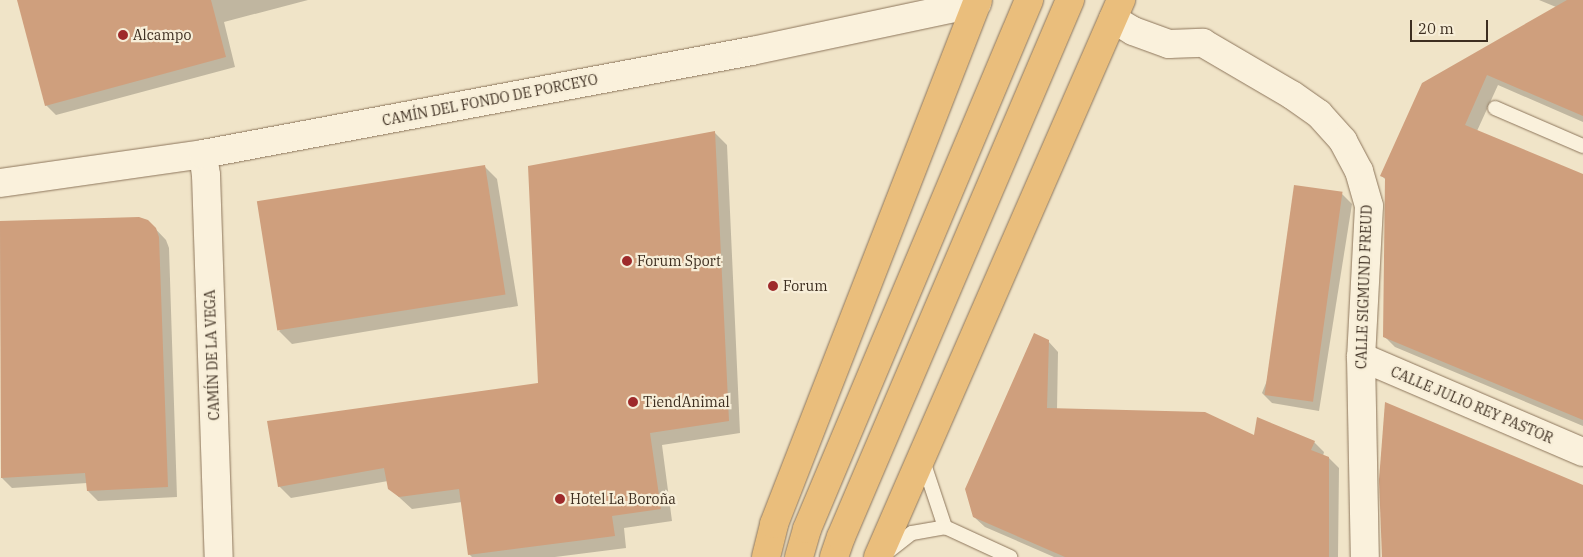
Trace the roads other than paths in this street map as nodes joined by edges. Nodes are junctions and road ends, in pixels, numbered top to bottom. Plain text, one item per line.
1 (1029, 0) edge
2 (1070, 0) edge
3 (978, 1) edge
4 (1117, 10) edge
5 (1495, 108) dead end
6 (1583, 146) edge
7 (203, 154) junction
8 (0, 183) edge
9 (1361, 357) junction
10 (1583, 452) edge
11 (922, 456) junction
12 (945, 527) junction
13 (219, 557) edge
14 (766, 557) edge
15 (799, 557) edge
16 (834, 557) edge
17 (879, 557) edge
18 (1010, 557) edge
19 (1365, 557) edge

1 - 15 highway
2 - 16 highway
3 - 7 street, CAMÍN DEL FONDO DE PORCEYO
3 - 14 highway
4 - 9 street, CALLE SIGMUND FREUD
4 - 11 highway
5 - 6 lane
7 - 8 street, CAMÍN DEL FONDO DE PORCEYO
7 - 13 street, CAMÍN DE LA VEGA
9 - 10 street, CALLE JULIO REY PASTOR
9 - 19 street, CALLE SIGMUND FREUD
11 - 12 lane
11 - 17 highway
12 - 17 lane
12 - 18 lane

